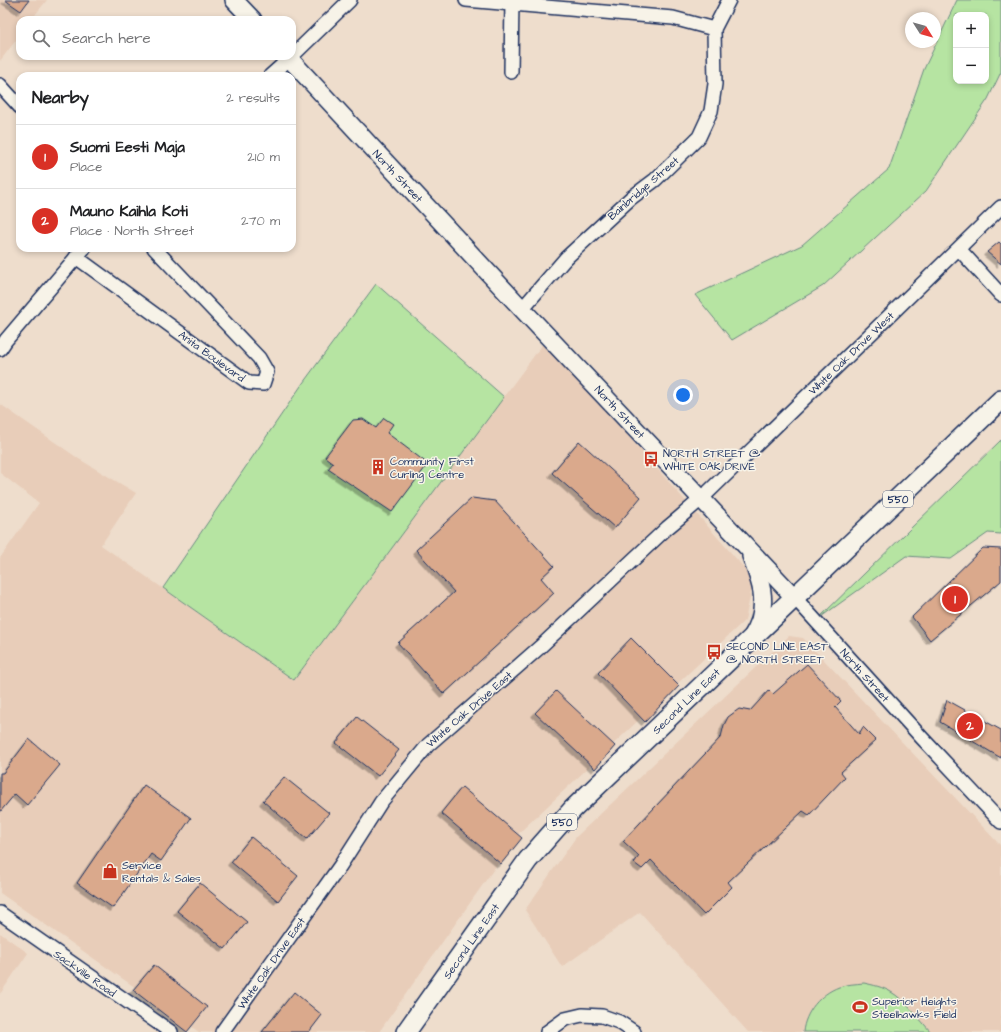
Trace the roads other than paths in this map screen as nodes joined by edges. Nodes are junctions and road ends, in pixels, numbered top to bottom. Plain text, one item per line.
1 (234, 0) edge
2 (350, 0) edge
3 (466, 0) edge
4 (729, 0) edge
5 (512, 2) edge
6 (249, 16) edge
7 (714, 29) junction
8 (296, 50) edge
9 (285, 60) edge
10 (291, 60) edge
11 (274, 72) edge
12 (511, 72) dead end
13 (0, 85) edge
14 (16, 103) edge
15 (1001, 207) edge
16 (959, 249) junction
17 (80, 252) edge
18 (158, 252) edge
19 (1001, 295) edge
20 (522, 309) junction
21 (2, 342) edge
22 (1001, 400) edge
23 (701, 499) junction
24 (749, 550) junction
25 (795, 598) junction
26 (750, 640) junction
27 (1001, 822) edge
28 (0, 913) edge
29 (171, 1032) edge
30 (222, 1032) edge
31 (406, 1032) edge
32 (547, 1032) edge
33 (634, 1032) edge

1 - 6 main road
2 - 8 street
3 - 5 street
4 - 7 street, Bainbridge Street
5 - 7 street
5 - 12 street
7 - 20 street, Bainbridge Street
9 - 11 street
10 - 20 main road, North Street
13 - 14 street
15 - 16 street, White Oak Drive West
16 - 19 street
16 - 23 street, White Oak Drive West
17 - 18 street, Anita Boulevard
17 - 21 street
20 - 23 main road, North Street
22 - 25 highway, Second Line East / 550
23 - 24 main road, North Street
23 - 30 street, White Oak Drive East
24 - 25 main road, North Street
24 - 26 main road
25 - 26 highway, Second Line East / 550
25 - 27 street, North Street
26 - 31 highway, Second Line East / 550
28 - 29 street, Sackville Road
32 - 33 street

